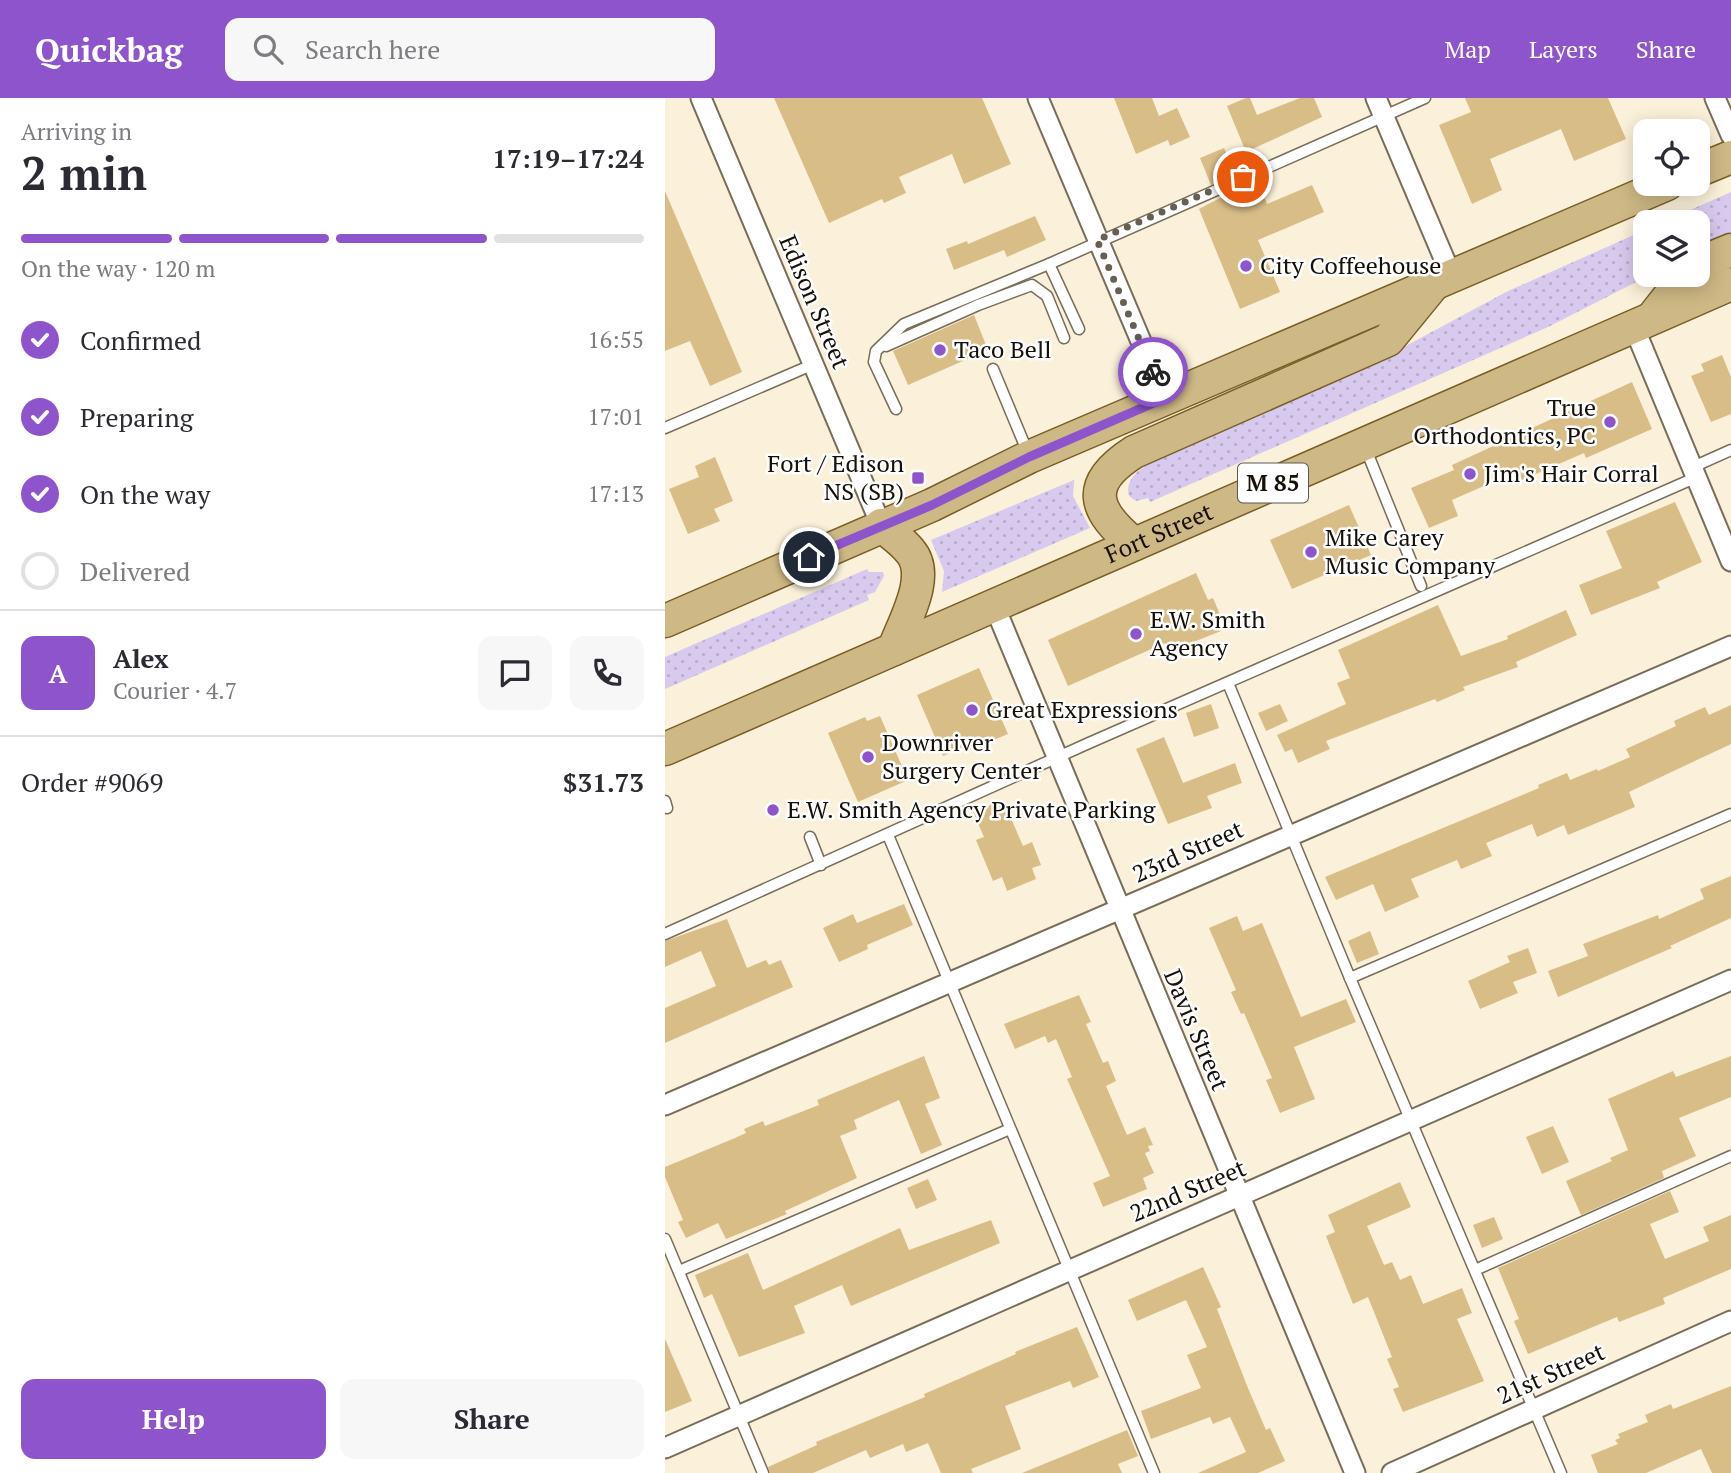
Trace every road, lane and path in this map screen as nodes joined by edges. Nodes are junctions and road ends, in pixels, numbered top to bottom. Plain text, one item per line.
1 (701, 98) edge
2 (1038, 98) edge
3 (1425, 98) edge
4 (1715, 98) edge
5 (1380, 107) edge
6 (1731, 135) edge
7 (1731, 157) edge
8 (1710, 166) edge
9 (1638, 196) edge
10 (1097, 240) junction
11 (1731, 250) edge
12 (1710, 259) edge
13 (1049, 264) junction
14 (1443, 278) junction
15 (1731, 284) edge
16 (1675, 287) edge
17 (1643, 321) junction
18 (1079, 329) dead end
19 (1064, 338) dead end
20 (876, 351) junction
21 (814, 364) junction
22 (993, 369) dead end
23 (1165, 398) junction
24 (896, 409) dead end
25 (665, 428) edge
26 (1364, 444) junction
27 (1731, 450) edge
28 (1029, 457) junction
29 (1695, 472) junction
30 (881, 525) junction
31 (1134, 544) junction
32 (1731, 561) edge
33 (1422, 586) dead end
34 (994, 605) junction
35 (665, 621) edge
36 (1731, 646) edge
37 (894, 649) junction
38 (1228, 683) junction
39 (665, 749) edge
40 (1058, 760) junction
41 (1731, 814) edge
42 (1291, 833) junction
43 (888, 835) junction
44 (810, 837) dead end
45 (821, 865) junction
46 (1119, 909) junction
47 (665, 934) edge
48 (1350, 978) junction
49 (1731, 980) edge
50 (948, 981) junction
51 (665, 1105) edge
52 (1410, 1120) junction
53 (1010, 1129) junction
54 (1731, 1156) edge
55 (1240, 1196) junction
56 (665, 1239) edge
57 (1069, 1269) junction
58 (1475, 1270) junction
59 (679, 1272) junction
60 (1731, 1321) edge
61 (1535, 1407) junction
62 (740, 1416) junction
63 (665, 1448) edge
64 (763, 1473) edge
65 (1154, 1473) edge
66 (1355, 1473) edge
67 (1392, 1473) edge
68 (1561, 1473) edge

1 - 21 street, Edison Street
2 - 10 street
3 - 5 lane
4 - 6 street
5 - 10 lane
5 - 14 street
7 - 8 main road
9 - 14 main road
10 - 13 lane
10 - 23 street
11 - 12 main road
13 - 18 lane
13 - 20 lane
14 - 23 main road
14 - 31 main road
15 - 17 main road, Fort Street / M 85
16 - 17 main road
17 - 26 main road, Fort Street / M 85
17 - 29 street
19 - 20 lane
20 - 24 lane
21 - 25 lane
21 - 30 street, Edison Street
22 - 28 lane
23 - 28 main road
26 - 31 main road, Fort Street / M 85
26 - 33 lane
27 - 29 lane
28 - 30 main road
29 - 32 street
29 - 38 lane
30 - 35 main road
30 - 37 main road
31 - 34 main road, Fort Street / M 85
34 - 37 main road, Fort Street / M 85
34 - 40 street, Davis Street
36 - 42 street, 23rd Street
37 - 39 main road, Fort Street / M 85
38 - 40 lane
38 - 42 lane
40 - 43 lane
40 - 46 street, Davis Street
41 - 48 lane
42 - 46 street, 23rd Street
42 - 48 lane
43 - 45 lane
43 - 50 lane
44 - 45 lane
45 - 47 lane
46 - 50 street, 23rd Street
46 - 55 street, Davis Street
48 - 52 lane
49 - 52 street, 22nd Street
50 - 51 street, 23rd Street
50 - 53 lane
52 - 55 street, 22nd Street
52 - 58 lane
53 - 57 lane
53 - 59 lane
54 - 58 lane
55 - 57 street, 22nd Street
55 - 66 street, Davis Street
56 - 59 lane
57 - 62 street, 22nd Street
57 - 65 lane
58 - 61 lane
59 - 62 lane
60 - 61 street, 21st Street
61 - 67 street, 21st Street
61 - 68 lane
62 - 63 street, 22nd Street
62 - 64 lane

